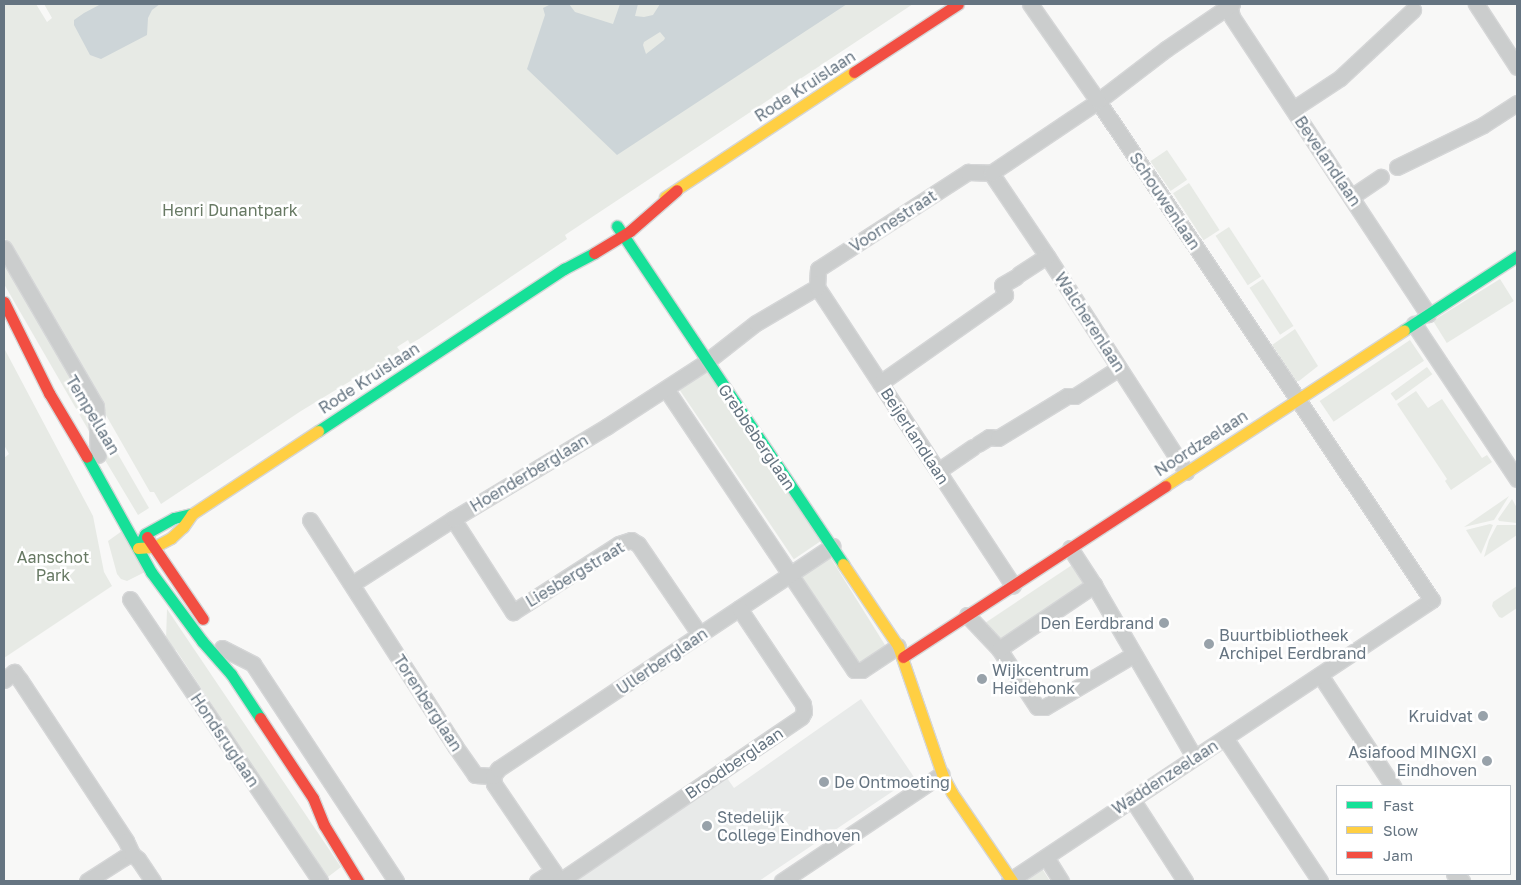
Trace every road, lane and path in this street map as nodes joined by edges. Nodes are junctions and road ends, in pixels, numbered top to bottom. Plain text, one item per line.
1 (963, 4) edge
2 (1030, 4) edge
3 (1476, 4) edge
4 (1231, 6) edge
5 (955, 7) edge
6 (1413, 10) dead end
7 (1517, 67) edge
8 (1098, 101) junction
9 (1517, 103) edge
10 (1293, 109) junction
11 (1397, 167) dead end
12 (991, 173) junction
13 (1382, 176) dead end
14 (1352, 197) junction
15 (620, 231) junction
16 (4, 248) edge
17 (1047, 256) junction
18 (1515, 264) edge
19 (817, 286) junction
20 (4, 300) edge
21 (1428, 314) junction
22 (1414, 324) junction
23 (706, 362) junction
24 (1119, 368) junction
25 (880, 383) junction
26 (666, 389) junction
27 (1297, 400) junction
28 (98, 455) junction
29 (938, 471) junction
30 (1186, 472) junction
31 (1517, 479) edge
32 (192, 514) junction
33 (453, 519) junction
34 (310, 520) dead end
35 (145, 534) junction
36 (832, 546) junction
37 (154, 547) junction
38 (138, 548) junction
39 (1070, 548) junction
40 (790, 574) junction
41 (1417, 579) joint
42 (352, 584) junction
43 (1013, 585) junction
44 (1094, 585) junction
45 (130, 599) dead end
46 (740, 608) junction
47 (967, 615) junction
48 (700, 635) junction
49 (217, 640) junction
50 (999, 649) junction
51 (901, 652) junction
52 (1133, 655) junction
53 (231, 674) junction
54 (1320, 674) junction
55 (4, 680) edge
56 (1225, 738) junction
57 (1194, 757) junction
58 (942, 774) junction
59 (493, 776) junction
60 (1393, 785) edge
61 (312, 798) junction
62 (1132, 799) junction
63 (132, 854) junction
64 (357, 856) dead end
65 (1046, 857) junction
66 (557, 878) edge
67 (87, 881) edge
68 (153, 881) edge
69 (320, 881) edge
70 (358, 881) edge
71 (396, 881) edge
72 (537, 881) edge
73 (782, 881) edge
74 (1011, 881) edge
75 (1061, 881) edge
76 (1185, 881) edge
77 (1320, 881) edge

1 - 5 main road, Rode Kruislaan
2 - 8 street, Schouwenlaan
3 - 7 street
4 - 8 street
4 - 10 street, Bevelandlaan
5 - 15 main road, Rode Kruislaan
6 - 10 street
8 - 12 street
8 - 27 street, Schouwenlaan
9 - 11 street
10 - 14 street, Bevelandlaan
12 - 17 street, Walcherenlaan
12 - 19 street, Voornestraat
13 - 14 street
14 - 21 street, Bevelandlaan
15 - 23 main road, Grebbeberglaan
15 - 32 main road, Rode Kruislaan
16 - 28 street
17 - 24 street, Walcherenlaan
17 - 25 street
18 - 21 main road, Noordzeelaan
19 - 23 street
19 - 25 street, Beijerlandlaan
20 - 28 main road, Tempellaan
20 - 38 main road, Tempellaan
21 - 22 main road, Noordzeelaan
22 - 27 main road, Noordzeelaan
22 - 31 street
23 - 26 street, Hoenderberglaan
23 - 36 main road, Grebbeberglaan
24 - 29 street
24 - 30 street, Walcherenlaan
25 - 29 street, Beijerlandlaan
26 - 33 street, Hoenderberglaan
26 - 40 street
27 - 30 main road, Noordzeelaan
27 - 41 street, Schouwenlaan
28 - 35 main road, Tempellaan
29 - 43 street, Beijerlandlaan
30 - 39 main road, Noordzeelaan
32 - 35 main road, Rode Kruislaan
32 - 37 main road, Rode Kruislaan
33 - 42 street, Hoenderberglaan
33 - 48 street, Liesbergstraat
34 - 42 street, Torenberglaan
35 - 37 main road, Tempellaan
35 - 38 main road
36 - 40 street, Ullerberglaan
36 - 51 main road, Grebbeberglaan
37 - 38 main road
37 - 49 main road
38 - 53 main road
39 - 43 main road, Noordzeelaan
39 - 44 street
40 - 46 street, Ullerberglaan
40 - 51 street
41 - 54 street, Waddenzeelaan
42 - 59 street, Torenberglaan
43 - 47 main road, Noordzeelaan
44 - 50 street
44 - 52 street
45 - 69 street, Hondsruglaan
46 - 48 street, Ullerberglaan
46 - 66 street, Broodberglaan
47 - 50 street
47 - 51 main road, Noordzeelaan
48 - 59 street, Ullerberglaan
49 - 53 main road
49 - 71 street
50 - 52 street
51 - 58 main road, Grebbeberglaan
52 - 57 street
53 - 61 main road
54 - 56 street, Waddenzeelaan
54 - 60 street
55 - 63 street
56 - 57 street, Waddenzeelaan
56 - 77 street
57 - 62 street, Waddenzeelaan
58 - 73 street
58 - 74 main road, Grebbeberglaan
59 - 66 street
61 - 64 main road
61 - 70 main road
62 - 65 street, Waddenzeelaan
62 - 76 street
63 - 67 street
63 - 68 street
65 - 74 street, Waddenzeelaan
65 - 75 street
66 - 72 street

